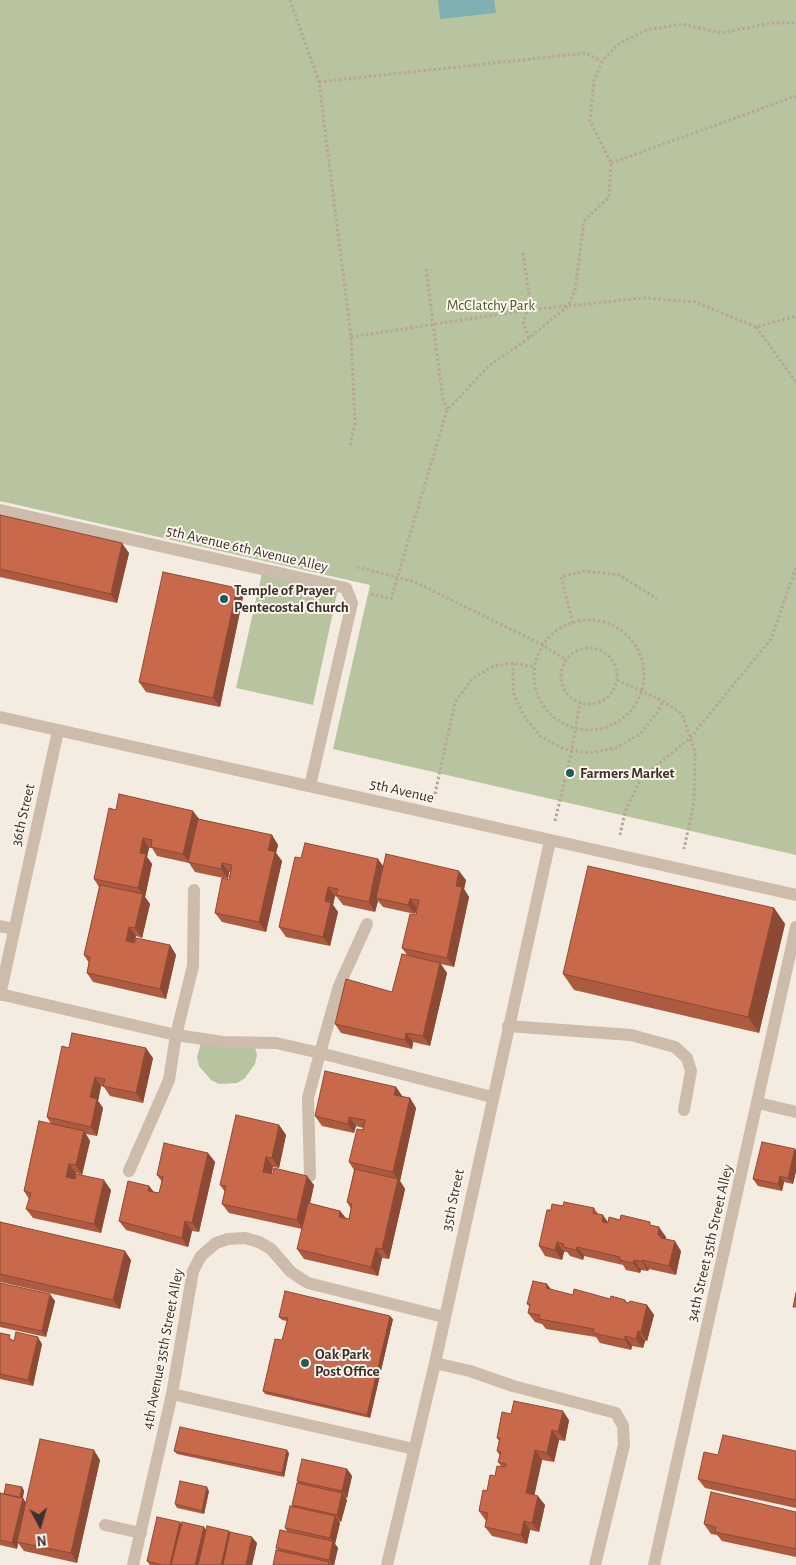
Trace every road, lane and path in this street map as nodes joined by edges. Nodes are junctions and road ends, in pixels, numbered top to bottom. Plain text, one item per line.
1 (290, 0) edge
2 (796, 23) edge
3 (602, 62) junction
4 (319, 82) junction
5 (796, 96) edge
6 (610, 163) junction
7 (523, 253) dead end
8 (426, 269) dead end
9 (568, 306) junction
10 (527, 310) junction
11 (796, 316) edge
12 (433, 324) junction
13 (756, 326) junction
14 (351, 337) junction
15 (529, 338) junction
16 (796, 382) edge
17 (448, 410) junction
18 (350, 445) dead end
19 (0, 510) edge
20 (357, 567) dead end
21 (796, 567) edge
22 (397, 577) junction
23 (346, 588) junction
24 (657, 599) dead end
25 (573, 623) junction
26 (543, 645) junction
27 (566, 660) junction
28 (513, 663) junction
29 (535, 667) junction
30 (617, 680) junction
31 (642, 691) junction
32 (663, 701) junction
33 (580, 702) junction
34 (0, 717) edge
35 (576, 729) junction
36 (58, 731) junction
37 (690, 738) junction
38 (572, 750) junction
39 (310, 786) junction
40 (430, 814) junction
41 (550, 841) junction
42 (616, 855) junction
43 (680, 869) junction
44 (194, 890) dead end
45 (796, 895) edge
46 (367, 924) dead end
47 (0, 926) edge
48 (796, 927) edge
49 (14, 929) junction
50 (0, 994) edge
51 (508, 1026) junction
52 (176, 1035) junction
53 (320, 1053) junction
54 (492, 1097) junction
55 (758, 1103) junction
56 (684, 1110) dead end
57 (796, 1112) edge
58 (128, 1171) dead end
59 (310, 1176) dead end
60 (444, 1317) junction
61 (434, 1363) junction
62 (172, 1394) junction
63 (414, 1449) junction
64 (105, 1525) dead end
65 (141, 1532) junction
66 (133, 1565) edge
67 (387, 1565) edge
68 (595, 1565) edge
69 (654, 1565) edge

1 - 4 path
2 - 3 path
3 - 4 path
3 - 6 path
4 - 14 path
5 - 6 path
6 - 9 path
7 - 10 path
8 - 12 path
9 - 10 path
9 - 13 path
9 - 15 path
10 - 12 path
10 - 15 path
11 - 13 path
12 - 14 path
12 - 17 path
13 - 16 path
14 - 18 path
15 - 17 path
17 - 22 path
19 - 23 street, 5th Avenue 6th Avenue Alley
20 - 22 path
21 - 37 path
22 - 23 path
22 - 26 path
23 - 39 street
24 - 25 path
25 - 26 path
25 - 31 path
26 - 27 path
26 - 29 path
27 - 30 path
27 - 33 path
28 - 29 path
28 - 38 path
28 - 40 path
29 - 35 path
30 - 31 path
30 - 33 path
31 - 32 path
31 - 35 path
32 - 37 path
32 - 38 path
33 - 35 path
34 - 36 street, 5th Avenue
35 - 38 path
36 - 39 street, 5th Avenue
36 - 49 street, 36th Street
37 - 42 path
37 - 43 path
38 - 41 path
39 - 40 street, 5th Avenue
40 - 41 street, 5th Avenue
41 - 42 street, 5th Avenue
41 - 51 street, 35th Street
42 - 43 street, 5th Avenue
43 - 45 street, 5th Avenue
44 - 52 street
46 - 53 street
47 - 49 street
48 - 55 street, 34th Street 35th Street Alley
49 - 50 street, 36th Street
50 - 52 street
51 - 54 street, 35th Street
51 - 56 street
52 - 53 street
52 - 58 street
53 - 54 street
53 - 59 street
54 - 60 street, 35th Street
55 - 57 street
55 - 69 street, 34th Street 35th Street Alley
60 - 61 street, 35th Street
60 - 62 street, 4th Avenue 35th Street Alley
61 - 63 street, 35th Street
61 - 68 street
62 - 63 street
62 - 65 street, 4th Avenue 35th Street Alley
63 - 67 street, 35th Street
64 - 65 street
65 - 66 street, 4th Avenue 35th Street Alley

